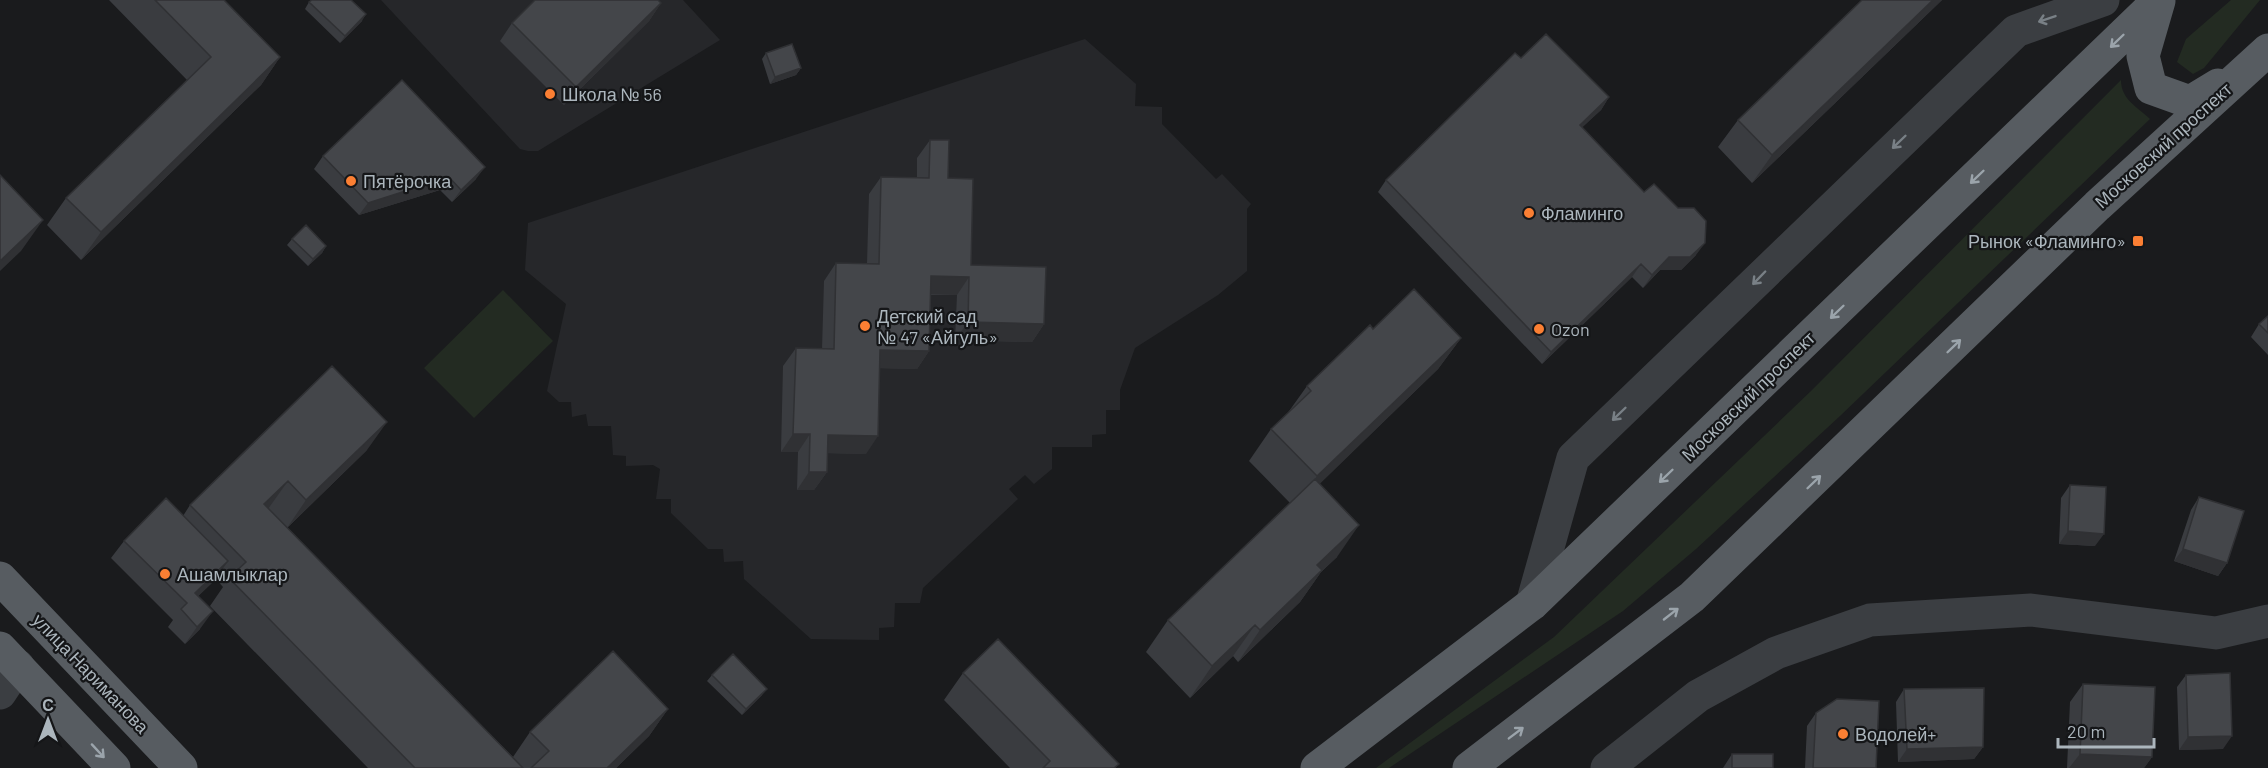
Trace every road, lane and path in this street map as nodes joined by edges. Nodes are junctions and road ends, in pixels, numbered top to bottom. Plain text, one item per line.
1 (2103, 0) edge
2 (2159, 0) edge
3 (2264, 54) edge
4 (0, 578) edge
5 (1532, 604) junction
6 (2268, 621) edge
7 (9, 657) edge
8 (0, 693) edge
9 (114, 768) edge
10 (181, 768) edge
11 (1317, 768) edge
12 (1469, 768) edge
13 (1606, 768) edge

1 -> 5 street
2 - 3 main road
2 -> 5 main road, Московский проспект
12 -> 3 main road, Московский проспект
4 - 10 main road, улица Нариманова
5 - 11 main road, Московский проспект
6 - 13 street
7 - 8 street
7 -> 9 main road

